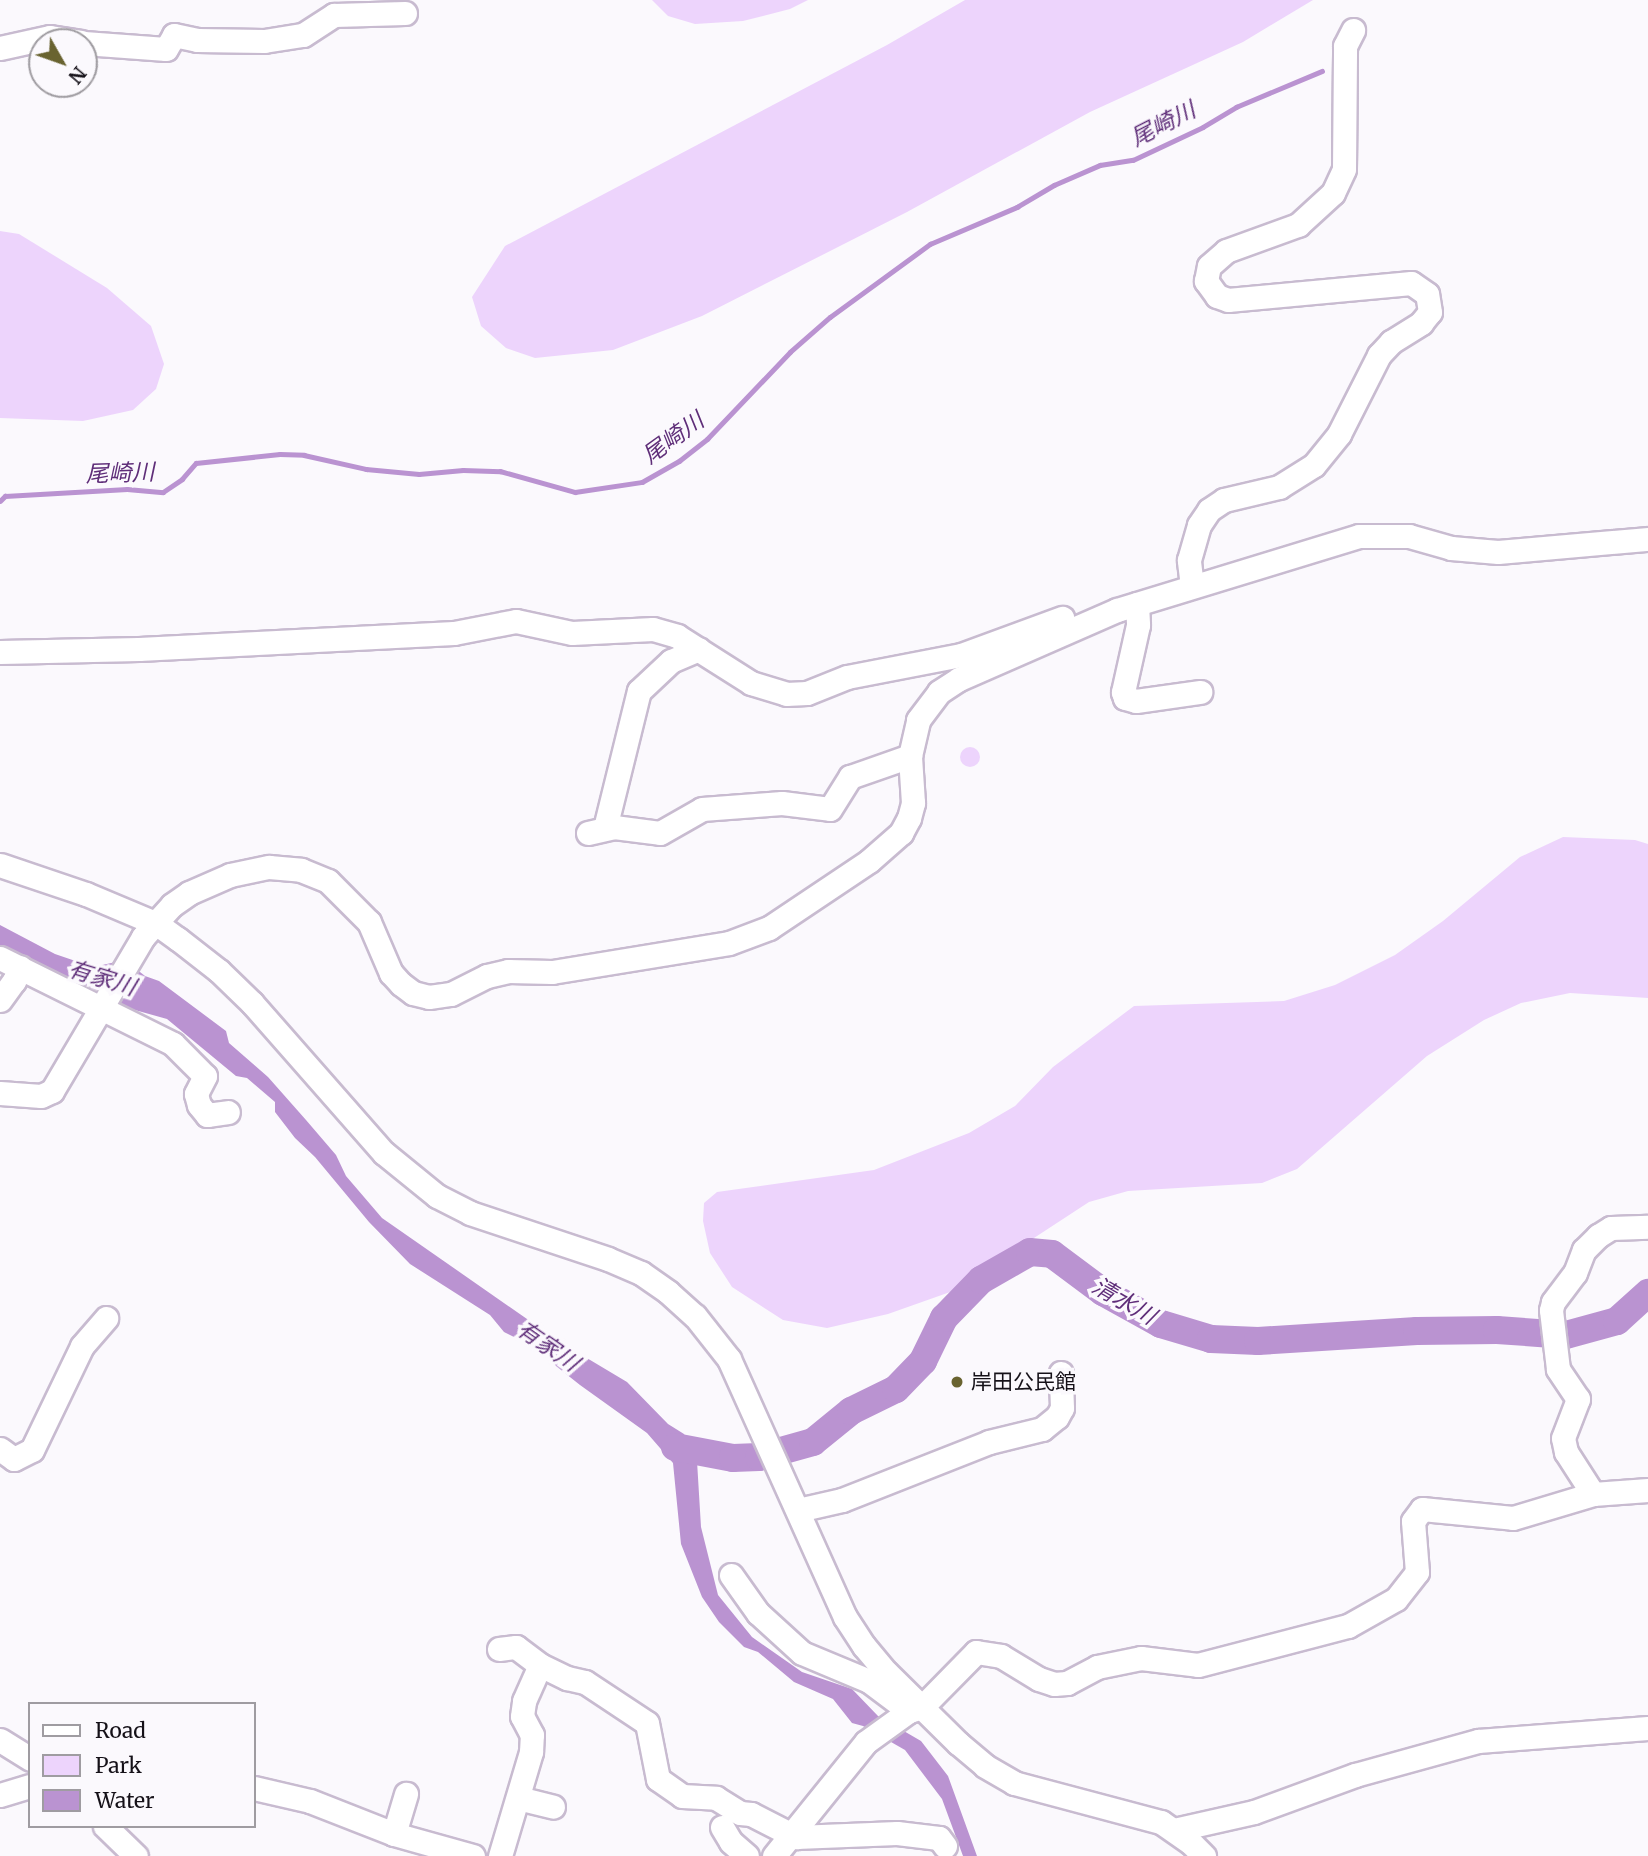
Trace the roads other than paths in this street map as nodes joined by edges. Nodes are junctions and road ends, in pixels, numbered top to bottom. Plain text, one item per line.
1 (405, 13) dead end
2 (1353, 30) dead end
3 (28, 42) edge
4 (98, 43) edge
5 (0, 48) edge
6 (1648, 539) edge
7 (1192, 586) junction
8 (1127, 607) junction
9 (699, 649) junction
10 (0, 652) edge
11 (1200, 692) dead end
12 (910, 756) junction
13 (0, 864) edge
14 (157, 924) junction
15 (10, 963) edge
16 (0, 1000) edge
17 (104, 1006) junction
18 (0, 1093) edge
19 (210, 1120) dead end
20 (1648, 1227) edge
21 (106, 1318) dead end
22 (1061, 1373) dead end
23 (0, 1449) edge
24 (1648, 1490) edge
25 (1593, 1494) junction
26 (797, 1510) junction
27 (731, 1576) dead end
28 (499, 1649) dead end
29 (540, 1665) junction
30 (912, 1711) junction
31 (1648, 1728) edge
32 (0, 1740) edge
33 (28, 1758) edge
34 (28, 1787) edge
35 (256, 1788) edge
36 (406, 1794) dead end
37 (0, 1795) edge
38 (518, 1798) junction
39 (553, 1807) dead end
40 (722, 1827) dead end
41 (107, 1828) edge
42 (1174, 1830) junction
43 (394, 1834) junction
44 (791, 1835) junction
45 (945, 1846) dead end
46 (136, 1856) edge
47 (473, 1856) edge
48 (500, 1856) edge
49 (747, 1856) edge
50 (775, 1856) edge
51 (1204, 1856) edge

1 - 4 street
2 - 7 street
3 - 5 street
6 - 7 street
7 - 8 street
8 - 9 street
8 - 11 street
8 - 12 street
9 - 10 street
9 - 12 street
12 - 14 street
13 - 14 street
14 - 17 street
14 - 26 street
15 - 16 street
15 - 17 street
17 - 18 street
17 - 19 street
20 - 25 street
21 - 23 street
22 - 26 street
24 - 25 street
25 - 30 street
26 - 30 street
27 - 30 street
28 - 29 street
29 - 38 street
29 - 44 street
30 - 42 street
30 - 44 street
31 - 42 street
32 - 33 street
34 - 37 street
35 - 43 street
36 - 43 street
38 - 39 street
38 - 48 street
40 - 49 street
41 - 46 street
42 - 51 street
43 - 47 street
44 - 45 street
44 - 50 street

